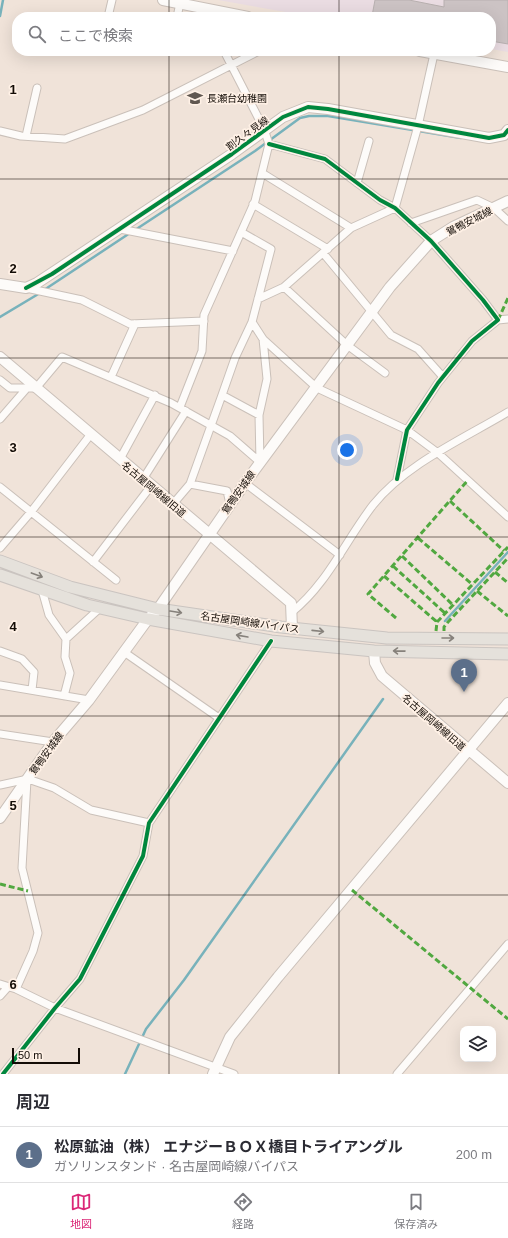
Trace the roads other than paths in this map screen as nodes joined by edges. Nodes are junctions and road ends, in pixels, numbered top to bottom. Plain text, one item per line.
1 (112, 0) edge
2 (163, 0) edge
3 (180, 3) junction
4 (109, 12) edge
5 (178, 12) edge
6 (206, 12) edge
7 (226, 56) edge
8 (249, 56) edge
9 (434, 56) edge
10 (445, 56) edge
11 (231, 65) junction
12 (508, 67) edge
13 (37, 88) dead end
14 (418, 126) junction
15 (264, 129) junction
16 (508, 130) edge
17 (0, 131) edge
18 (26, 136) junction
19 (369, 141) dead end
20 (269, 144) junction
21 (262, 173) junction
22 (357, 183) junction
23 (508, 202) edge
24 (253, 204) junction
25 (395, 208) junction
26 (494, 208) junction
27 (508, 221) edge
28 (411, 223) junction
29 (351, 228) junction
30 (120, 229) junction
31 (241, 232) junction
32 (431, 241) junction
33 (233, 251) junction
34 (325, 251) junction
35 (0, 284) edge
36 (284, 287) junction
37 (26, 288) junction
38 (258, 299) junction
39 (372, 311) junction
40 (508, 319) edge
41 (498, 320) junction
42 (204, 321) junction
43 (252, 322) junction
44 (135, 324) junction
45 (263, 339) junction
46 (347, 345) junction
47 (0, 357) edge
48 (385, 373) dead end
49 (111, 377) junction
50 (443, 377) junction
51 (0, 380) edge
52 (31, 388) junction
53 (317, 388) junction
54 (155, 395) junction
55 (222, 395) junction
56 (183, 409) junction
57 (508, 412) edge
58 (259, 415) junction
59 (0, 419) edge
60 (211, 425) junction
61 (407, 430) junction
62 (91, 434) junction
63 (438, 453) junction
64 (120, 459) junction
65 (260, 462) junction
66 (143, 479) junction
67 (397, 479) junction
68 (245, 483) junction
69 (190, 484) junction
70 (151, 486) junction
71 (0, 487) edge
72 (173, 504) junction
73 (230, 504) junction
74 (31, 512) junction
75 (508, 516) edge
76 (209, 534) junction
77 (0, 548) edge
78 (340, 555) junction
79 (0, 561) edge
80 (93, 562) junction
81 (0, 576) edge
82 (116, 580) dead end
83 (42, 590) junction
84 (100, 608) junction
85 (158, 609) junction
86 (292, 612) junction
87 (148, 619) junction
88 (292, 628) junction
89 (66, 639) junction
90 (508, 639) edge
91 (271, 641) junction
92 (0, 651) edge
93 (374, 651) junction
94 (124, 652) junction
95 (508, 654) edge
96 (0, 685) edge
97 (32, 690) junction
98 (64, 696) junction
99 (89, 700) junction
100 (508, 703) edge
101 (219, 718) junction
102 (0, 734) edge
103 (53, 742) junction
104 (469, 752) junction
105 (28, 778) junction
106 (508, 783) edge
107 (0, 786) edge
108 (0, 818) edge
109 (149, 823) junction
110 (508, 944) edge
111 (0, 984) edge
112 (8, 987) junction
113 (16, 989) junction
114 (0, 996) edge
115 (55, 1008) junction
116 (214, 1071) edge
117 (3, 1074) edge
118 (234, 1074) edge
119 (397, 1074) edge

1 - 4 street
2 - 3 street
3 - 5 street
3 - 6 street
7 - 11 street
8 - 11 street
9 - 14 street
10 - 12 street
11 - 15 street
11 - 18 street
13 - 18 street
14 - 15 street, 割久々見線
14 - 16 street, 割久々見線
14 - 25 street
15 - 20 street
15 - 30 street, 割久々見線
17 - 18 street
19 - 22 street
20 - 21 street
20 - 22 street
21 - 24 street
21 - 29 street
22 - 25 street
23 - 26 street, 鴛鴨安城線
24 - 31 street
24 - 34 street
25 - 28 street
25 - 29 street
26 - 27 street
26 - 28 street
26 - 32 street, 鴛鴨安城線
28 - 32 street
29 - 34 street
30 - 33 street
30 - 37 street, 割久々見線
31 - 33 street
31 - 38 street
32 - 39 street, 鴛鴨安城線
32 - 41 street
33 - 42 street
34 - 36 street
34 - 39 street
35 - 37 street
36 - 38 street
36 - 46 street
37 - 44 street
38 - 43 street
39 - 46 street, 鴛鴨安城線
39 - 50 street
40 - 41 street
41 - 50 street
42 - 44 street
42 - 56 street
43 - 45 street
43 - 55 street
44 - 49 street
45 - 53 street
45 - 58 street
46 - 48 street
46 - 53 street, 鴛鴨安城線
47 - 52 street, 名古屋岡崎線旧道
49 - 52 street
49 - 54 street
50 - 61 street
51 - 52 street
52 - 59 street
52 - 62 street, 名古屋岡崎線旧道
53 - 61 street
53 - 65 street, 鴛鴨安城線
54 - 56 street
54 - 64 street
55 - 58 street
55 - 60 street
56 - 60 street
56 - 66 street
57 - 63 street
58 - 65 street
60 - 65 street
60 - 69 street
61 - 63 street
61 - 67 street
62 - 64 street, 名古屋岡崎線旧道
62 - 74 street
63 - 67 street
63 - 75 street
64 - 66 street, 名古屋岡崎線旧道
65 - 68 street, 鴛鴨安城線
66 - 70 street, 名古屋岡崎線旧道
67 - 78 street
68 - 73 street, 鴛鴨安城線
68 - 78 street
69 - 72 street
69 - 73 street
70 - 72 street, 名古屋岡崎線旧道
70 - 80 street
71 - 74 street
72 - 76 street, 名古屋岡崎線旧道
73 - 76 street, 鴛鴨安城線
74 - 77 street
74 - 80 street
76 - 85 street, 鴛鴨安城線
76 - 86 street, 名古屋岡崎線旧道
78 - 86 street
79 -> 85 main road, 名古屋岡崎線バイパス
80 - 82 street
81 - 83 main road, 名古屋岡崎線バイパス
83 - 84 main road, 名古屋岡崎線バイパス
83 - 89 street
84 - 87 main road, 名古屋岡崎線バイパス
84 - 89 street
85 - 87 street, 鴛鴨安城線
85 -> 88 main road, 名古屋岡崎線バイパス
86 - 88 street
91 -> 87 main road, 名古屋岡崎線バイパス
87 - 94 street, 鴛鴨安城線
88 -> 90 main road, 名古屋岡崎線バイパス
89 - 98 street
91 - 93 main road, 名古屋岡崎線バイパス
91 - 101 street
92 - 97 street
95 -> 93 main road, 名古屋岡崎線バイパス
93 - 104 street, 名古屋岡崎線旧道
94 - 99 street, 鴛鴨安城線
94 - 101 street
96 - 97 street
97 - 98 street
98 - 99 street
99 - 103 street, 鴛鴨安城線
100 - 104 street
101 - 109 street
102 - 103 street
103 - 105 street, 鴛鴨安城線
104 - 106 street, 名古屋岡崎線旧道
104 - 116 street
105 - 107 street
105 - 108 street, 鴛鴨安城線
105 - 109 street
105 - 113 street
109 - 115 street
110 - 119 street
111 - 112 street
112 - 113 street
112 - 114 street
113 - 115 street
115 - 116 street
115 - 117 street
116 - 118 street

